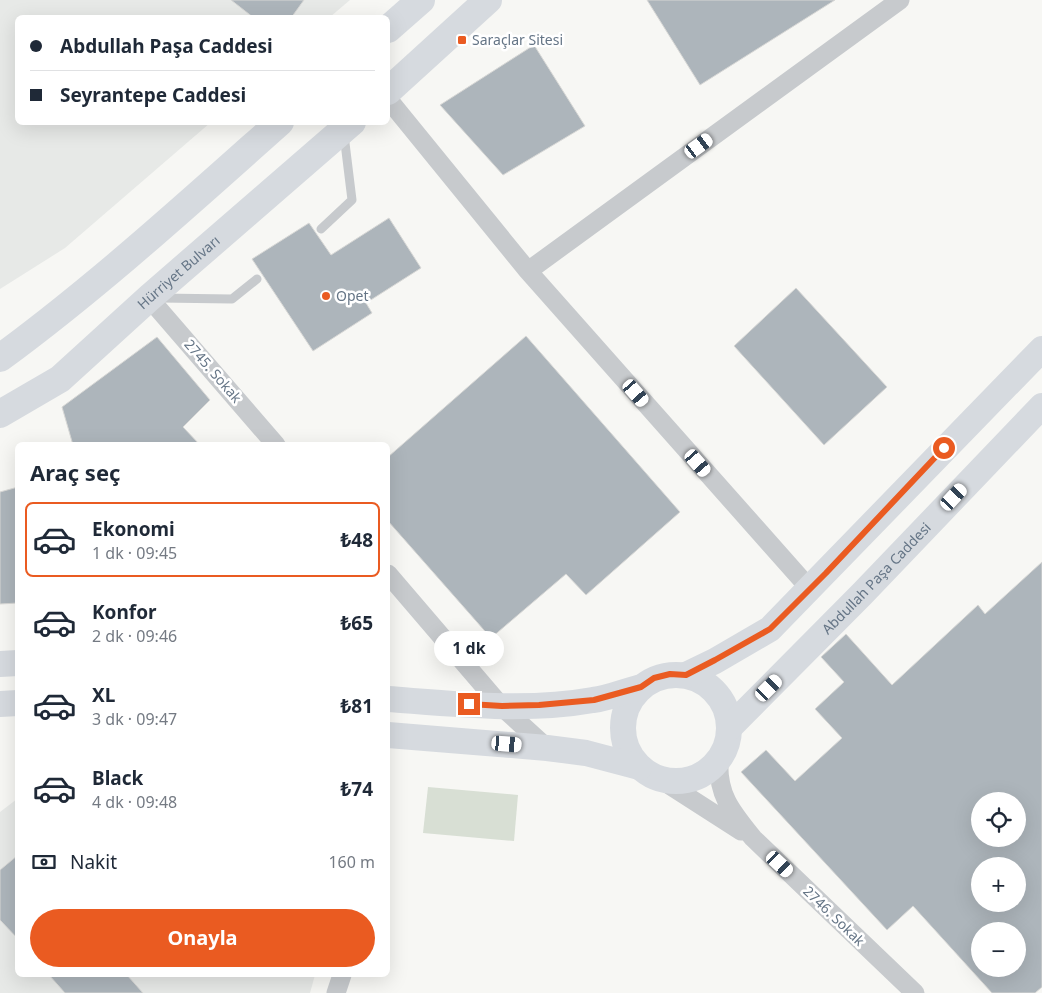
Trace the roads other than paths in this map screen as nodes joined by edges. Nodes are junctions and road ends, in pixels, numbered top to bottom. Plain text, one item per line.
1 (421, 0) edge
2 (488, 0) edge
3 (900, 0) edge
4 (390, 27) edge
5 (390, 89) edge
6 (390, 101) edge
7 (277, 125) edge
8 (348, 126) edge
9 (321, 228) dead end
10 (528, 271) junction
11 (256, 280) dead end
12 (149, 298) junction
13 (1042, 349) edge
14 (0, 358) edge
15 (1042, 406) edge
16 (0, 414) edge
17 (273, 442) edge
18 (390, 576) edge
19 (810, 589) junction
20 (15, 663) edge
21 (0, 664) edge
22 (686, 675) junction
23 (641, 687) junction
24 (390, 699) edge
25 (15, 703) edge
26 (0, 704) edge
27 (502, 706) junction
28 (729, 728) junction
29 (390, 735) edge
30 (547, 748) junction
31 (719, 760) junction
32 (650, 773) junction
33 (753, 838) junction
34 (341, 977) edge
35 (336, 993) edge
36 (915, 993) edge

1 - 4 main road
2 - 5 main road
3 - 10 street
6 - 10 street
7 - 14 main road
8 - 9 lane
8 - 12 main road, Hürriyet Bulvarı
10 - 19 street
11 - 12 lane
12 - 16 main road, Hürriyet Bulvarı
12 - 17 street, 2745. Sokak
13 - 19 main road
15 - 28 main road, Abdullah Paşa Caddesi
18 - 27 street
19 - 22 main road
20 - 21 main road
22 - 23 main road
22 - 28 main road
23 - 27 main road
23 - 32 main road
24 - 27 main road
25 - 26 main road
27 - 30 street
28 - 31 main road
29 - 30 main road
30 - 32 main road
31 - 32 main road
31 - 33 street
32 - 33 street
33 - 36 street, 2746. Sokak
34 - 35 street

